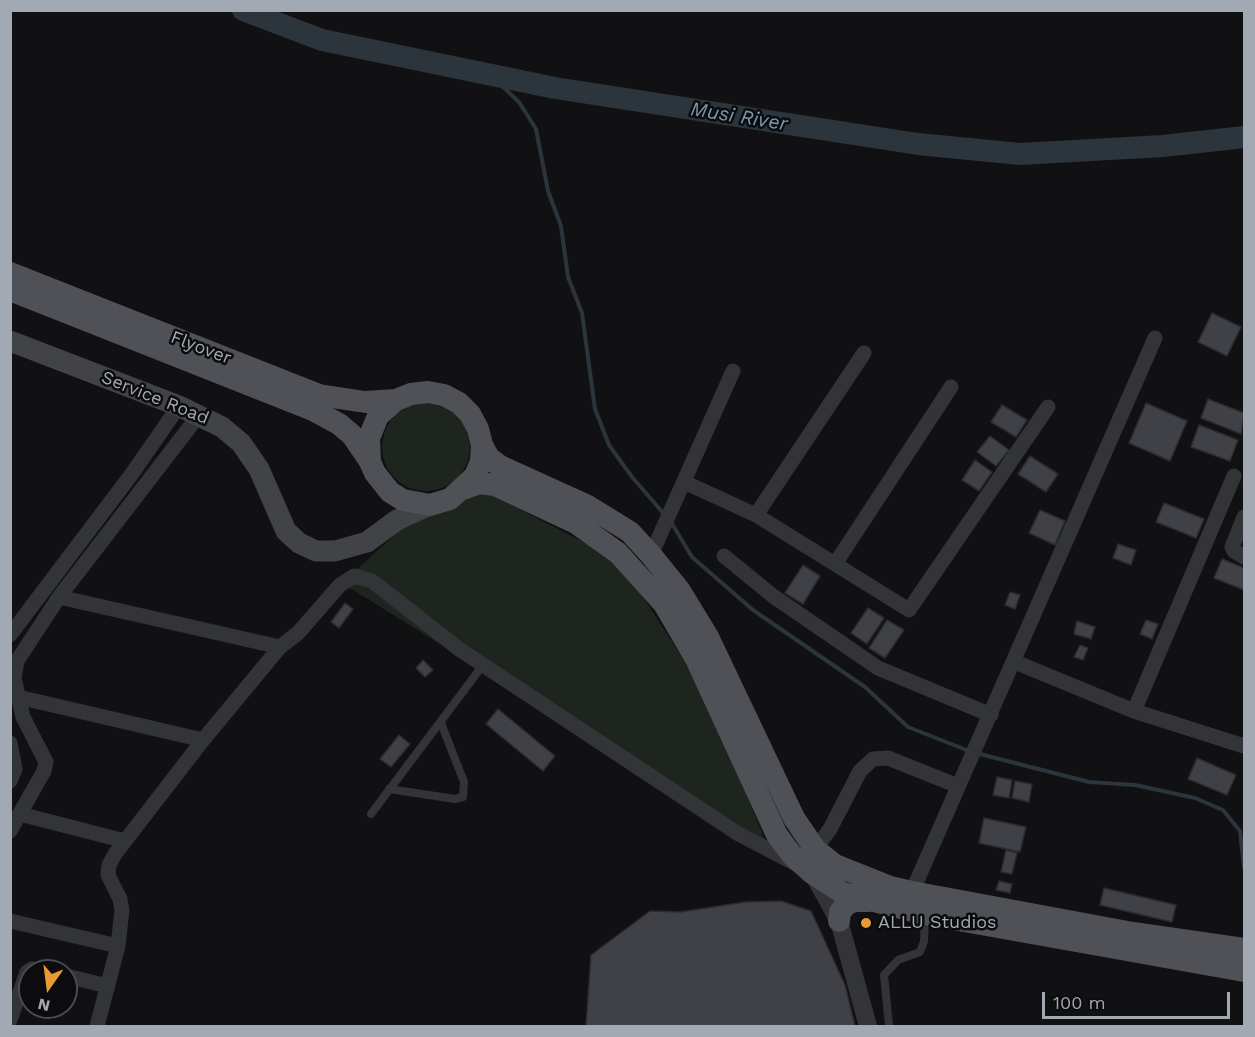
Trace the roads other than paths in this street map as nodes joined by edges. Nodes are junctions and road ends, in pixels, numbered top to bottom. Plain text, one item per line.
1 (10, 273) edge
2 (10, 290) edge
3 (1155, 338) dead end
4 (10, 340) edge
5 (864, 353) dead end
6 (733, 370) dead end
7 (951, 387) dead end
8 (396, 400) junction
9 (316, 402) junction
10 (179, 406) junction
11 (1048, 407) dead end
12 (199, 415) junction
13 (482, 445) junction
14 (370, 462) junction
15 (1234, 476) dead end
16 (684, 482) junction
17 (463, 489) junction
18 (390, 492) junction
19 (430, 505) junction
20 (756, 515) junction
21 (1245, 517) edge
22 (1210, 530) junction
23 (379, 535) junction
24 (1235, 541) junction
25 (651, 555) junction
26 (724, 556) dead end
27 (1245, 557) edge
28 (835, 564) junction
29 (59, 597) junction
30 (10, 635) edge
31 (280, 647) junction
32 (1015, 662) junction
33 (483, 665) junction
34 (18, 697) junction
35 (1134, 711) junction
36 (991, 714) junction
37 (441, 723) junction
38 (203, 740) junction
39 (10, 743) edge
40 (1245, 746) edge
41 (10, 781) edge
42 (958, 786) junction
43 (389, 789) junction
44 (20, 814) junction
45 (371, 814) dead end
46 (10, 831) edge
47 (125, 841) junction
48 (814, 849) junction
49 (812, 873) junction
50 (912, 892) junction
51 (874, 902) junction
52 (925, 914) junction
53 (10, 921) edge
54 (839, 921) junction
55 (1025, 923) junction
56 (118, 946) junction
57 (1245, 949) edge
58 (1245, 971) edge
59 (78, 979) edge
60 (108, 986) junction
61 (18, 997) edge
62 (10, 1020) edge
63 (97, 1026) edge
64 (868, 1026) edge
65 (889, 1026) edge

1 - 9 main road, Flyover
2 - 9 main road, Flyover
3 - 32 street
4 - 10 main road, Service Road
5 - 20 street
6 - 16 street
7 - 28 street
8 - 9 main road, Flyover
8 - 13 main road
8 - 14 main road
9 - 14 main road, Flyover
10 - 12 main road, Service Road
10 - 30 street
11 - 28 street
12 - 23 main road, Service Road
12 - 29 street
13 - 17 main road
13 - 25 main road
14 - 18 main road
15 - 22 street
16 - 20 street
16 - 25 street
17 - 19 main road
17 - 49 main road
18 - 19 main road
18 - 23 main road
19 - 23 main road, Service Road
20 - 28 street
21 - 24 street
22 - 24 street
22 - 35 street
24 - 27 street
25 - 48 main road
26 - 36 street
29 - 31 street
29 - 34 street
31 - 33 street
31 - 38 street
32 - 35 street
32 - 36 street
33 - 37 lane
33 - 49 street
34 - 38 street
34 - 44 street
35 - 40 street
36 - 42 street
37 - 43 lane
37 - 43 lane
38 - 47 street
39 - 41 street
42 - 48 street
42 - 50 street
43 - 45 lane
44 - 46 street
44 - 47 street
47 - 56 street
48 - 50 main road
49 - 51 main road
49 - 54 street
50 - 55 main road
51 - 52 main road
51 - 54 main road
52 - 55 main road
52 - 65 lane
53 - 56 street
54 - 64 street
55 - 57 main road
55 - 58 main road
56 - 60 street
59 - 60 street
60 - 63 street
61 - 62 street

